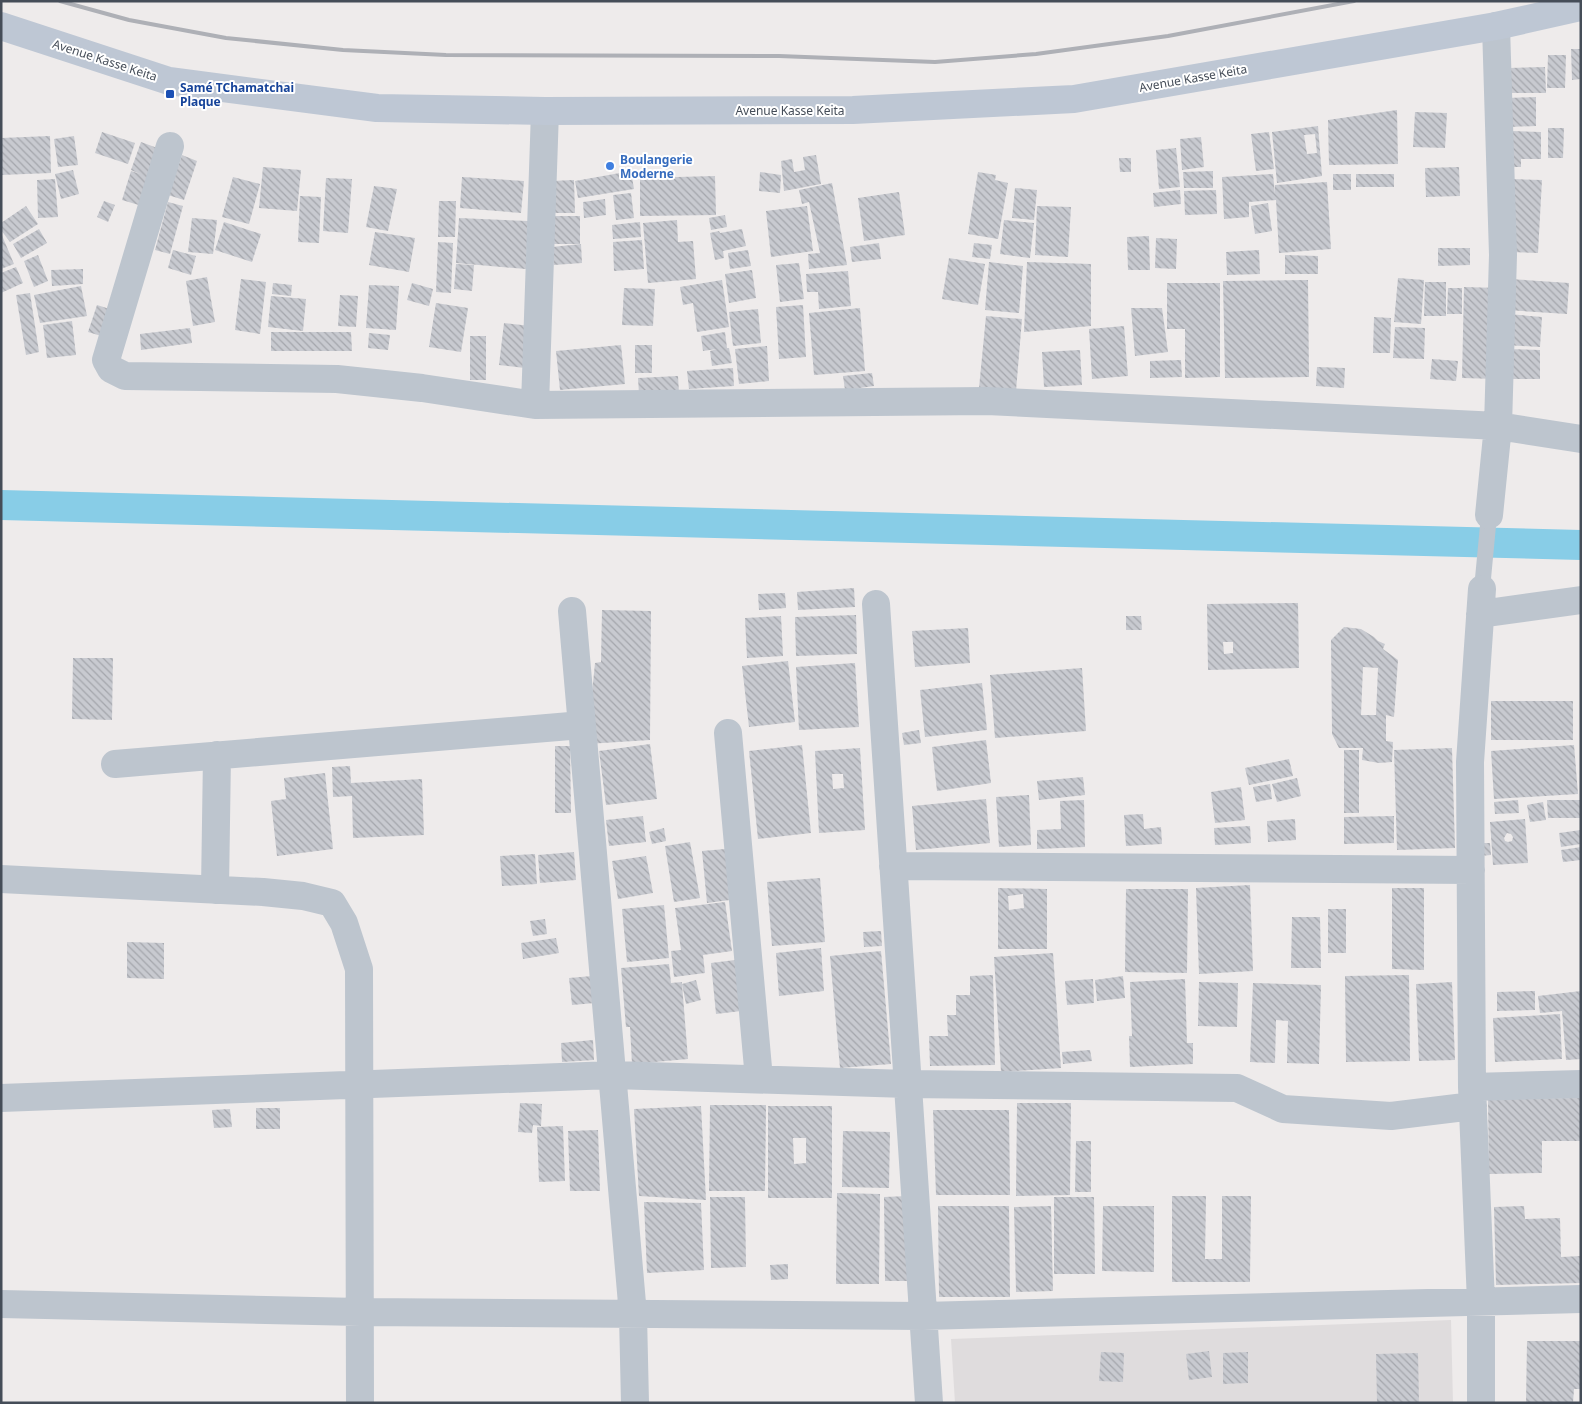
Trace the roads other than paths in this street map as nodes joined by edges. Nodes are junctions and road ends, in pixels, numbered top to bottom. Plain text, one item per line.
1 (1581, 7) edge
2 (1, 26) edge
3 (1496, 26) junction
4 (544, 110) junction
5 (170, 146) dead end
6 (535, 406) junction
7 (1498, 426) junction
8 (1581, 439) edge
9 (1489, 515) joint
10 (1581, 600) edge
11 (1481, 602) junction
12 (876, 604) dead end
13 (572, 611) dead end
14 (582, 725) junction
15 (728, 733) dead end
16 (217, 755) junction
17 (115, 764) dead end
18 (893, 866) junction
19 (1471, 870) junction
20 (1, 879) edge
21 (215, 890) junction
22 (612, 1075) junction
23 (759, 1079) junction
24 (360, 1084) junction
25 (908, 1084) junction
26 (1581, 1084) edge
27 (1473, 1096) junction
28 (1, 1098) edge
29 (1581, 1299) edge
30 (1481, 1302) junction
31 (1, 1304) edge
32 (360, 1312) junction
33 (633, 1315) junction
34 (923, 1316) junction
35 (360, 1403) edge
36 (634, 1403) edge
37 (929, 1403) edge
38 (1481, 1403) edge

1 - 3 main road, Avenue Kasse Keita
2 - 4 main road, Avenue Kasse Keita
3 - 4 main road, Avenue Kasse Keita
3 - 7 street
4 - 6 street
5 - 6 street
6 - 7 street
7 - 8 street
7 - 9 street
9 - 11 lane
10 - 11 street
11 - 19 street
12 - 18 street
13 - 14 street
14 - 16 street
14 - 22 street
15 - 23 street
16 - 17 street
16 - 21 street
18 - 19 street
18 - 25 street
19 - 27 street
20 - 21 street
21 - 24 street
22 - 23 street
22 - 24 street
22 - 33 street
23 - 25 street
24 - 28 street
24 - 32 street
25 - 27 street
25 - 34 street
26 - 27 street
27 - 30 street
29 - 30 street
30 - 34 street
30 - 38 street
31 - 32 street
32 - 33 street
32 - 35 street
33 - 34 street
33 - 36 street
34 - 37 street

